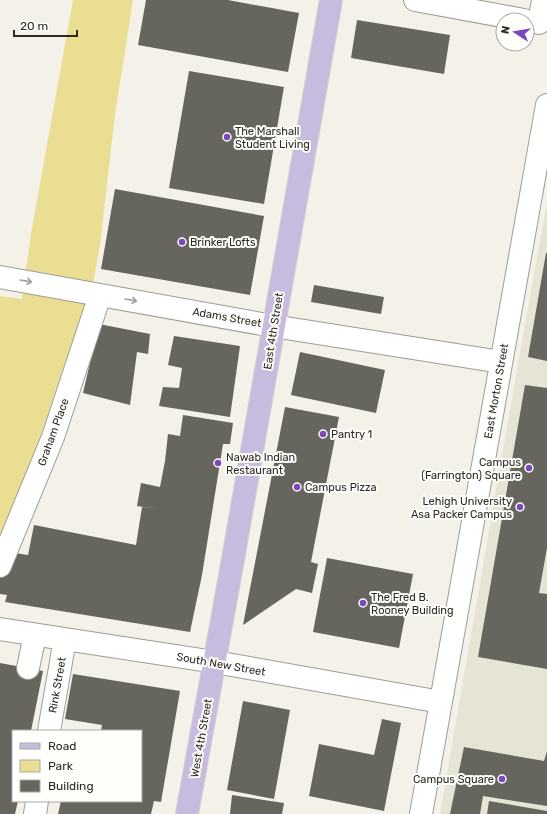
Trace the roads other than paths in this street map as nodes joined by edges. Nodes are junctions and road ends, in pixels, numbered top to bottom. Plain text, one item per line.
1 (332, 0) edge
2 (415, 0) edge
3 (543, 0) edge
4 (495, 15) edge
5 (535, 20) edge
6 (547, 105) edge
7 (0, 277) edge
8 (100, 295) junction
9 (274, 326) junction
10 (501, 362) junction
11 (0, 566) edge
12 (0, 629) edge
13 (35, 635) junction
14 (65, 639) junction
15 (215, 662) junction
16 (28, 668) dead end
17 (441, 702) junction
18 (49, 730) edge
19 (37, 802) edge
20 (35, 814) edge
21 (187, 814) edge
22 (421, 814) edge

1 - 9 main road, East 4th Street
2 - 4 street
3 - 5 street
6 - 10 street, East Morton Street
7 -> 8 street, Adams Street
8 -> 9 street, Adams Street
8 - 11 street, Graham Place
9 - 10 street, Adams Street
9 - 15 main road, East 4th Street
10 - 17 street, East Morton Street
12 - 13 street, South New Street
13 - 14 street, South New Street
13 - 16 street
14 - 15 street, South New Street
14 - 18 street, Rink Street
15 - 17 street, South New Street
15 - 21 main road, West 4th Street
17 - 22 street, East Morton Street
19 - 20 street

